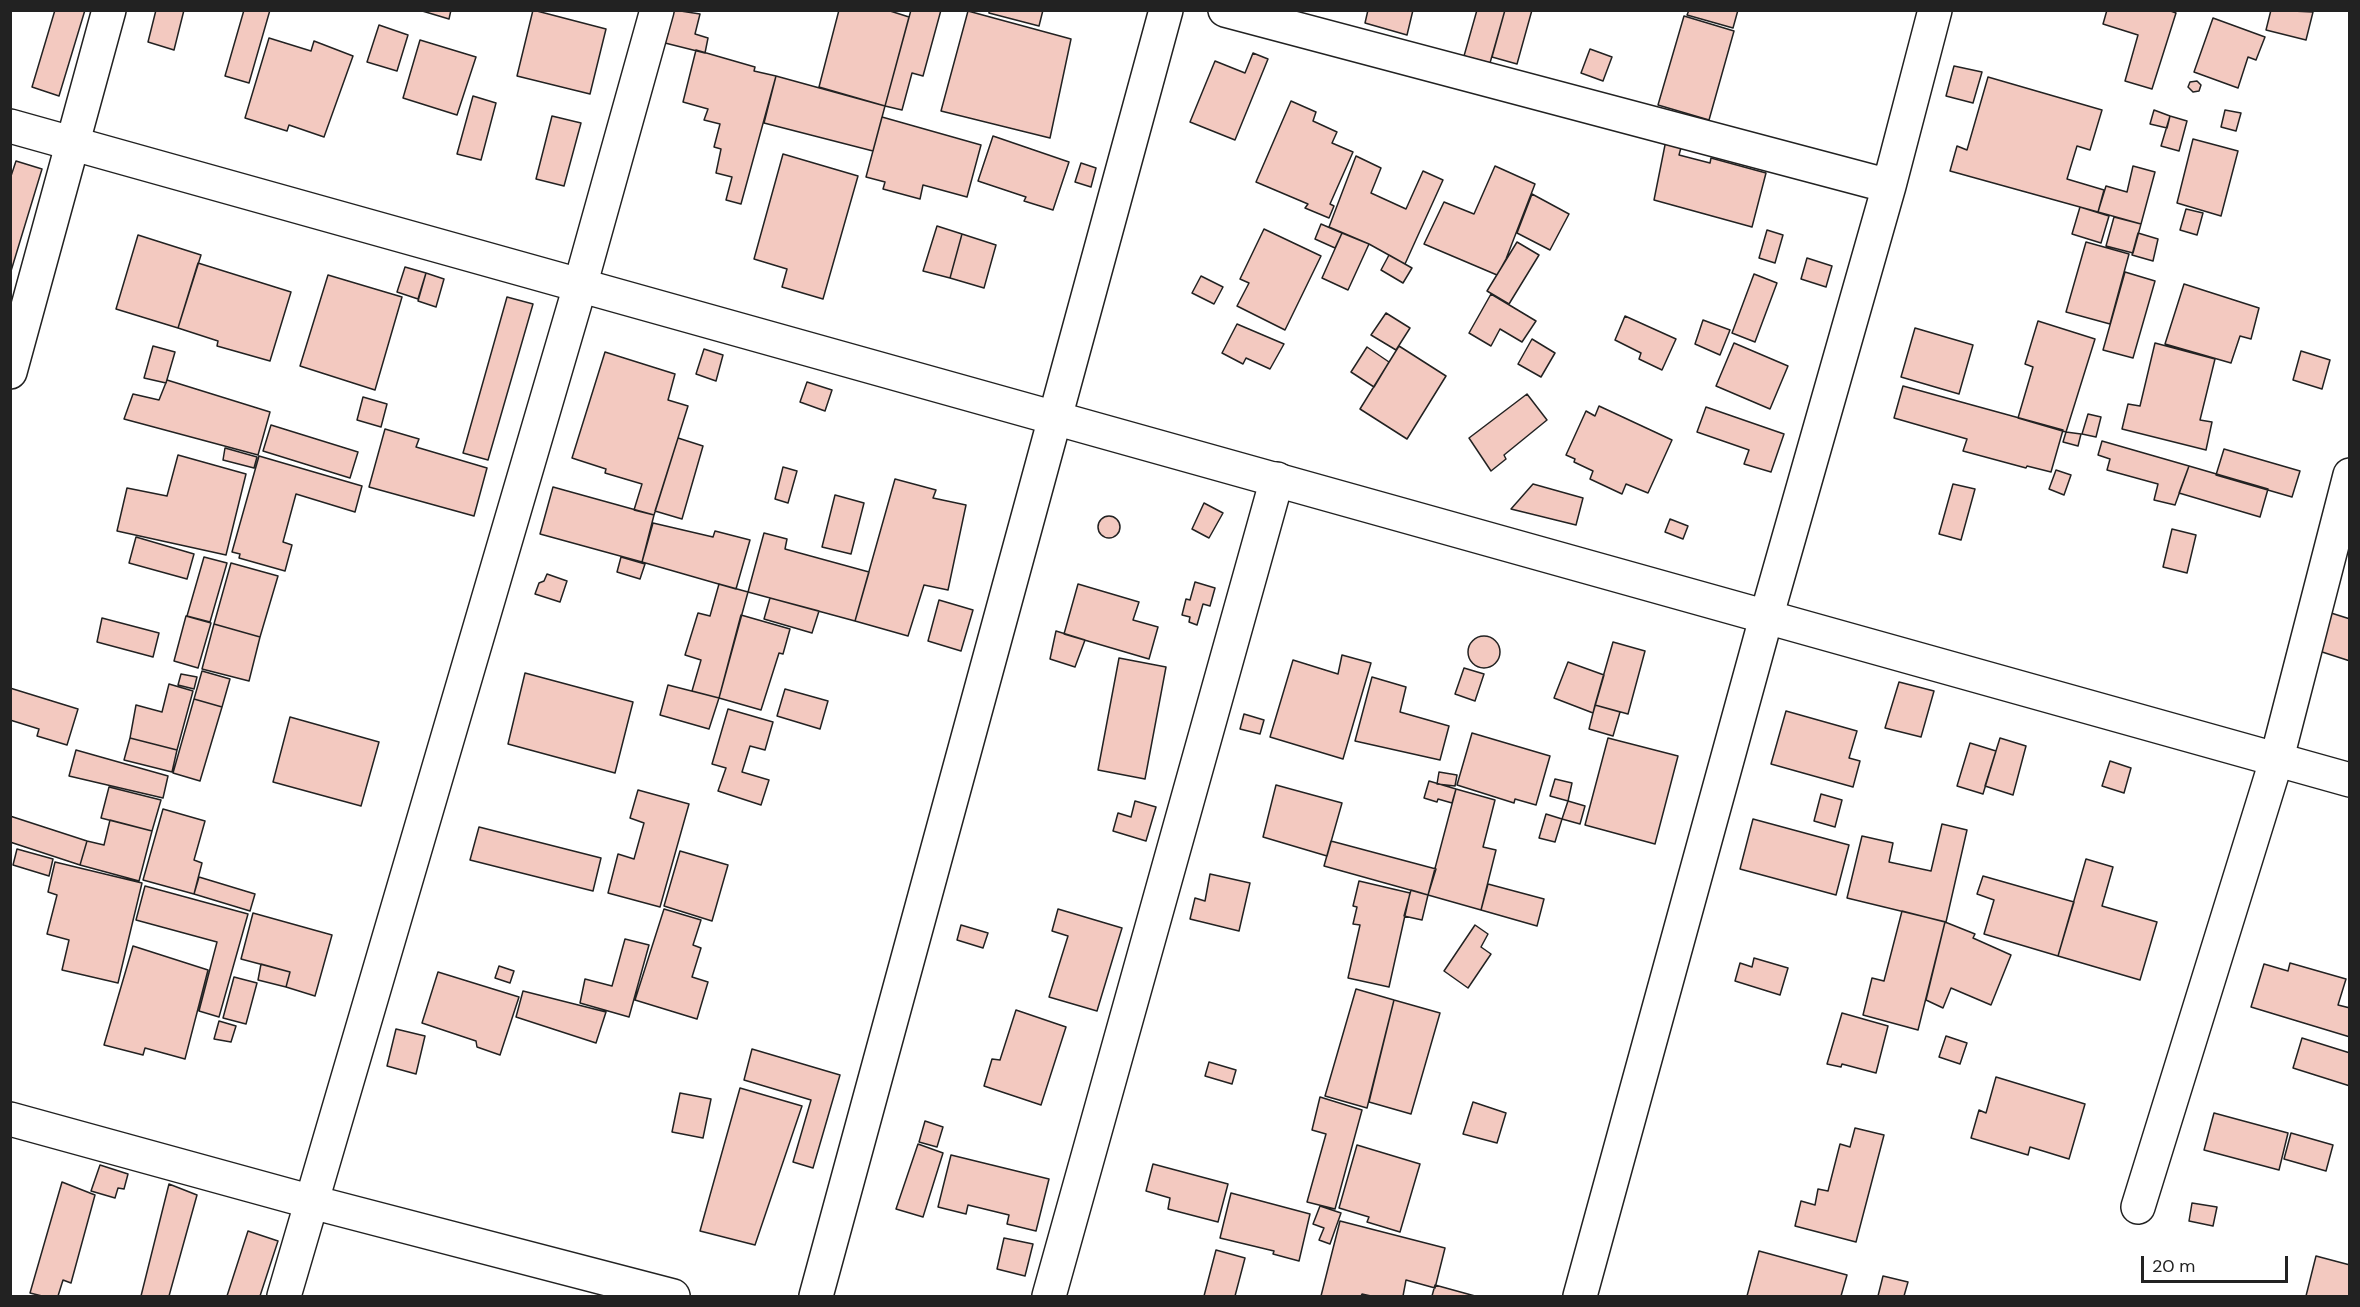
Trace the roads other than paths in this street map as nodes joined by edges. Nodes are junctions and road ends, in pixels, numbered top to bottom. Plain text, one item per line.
1 (109, 10) edge
2 (657, 10) edge
3 (1166, 10) edge
4 (1225, 10) edge
5 (1935, 10) edge
6 (10, 126) edge
7 (72, 143) junction
8 (1889, 186) junction
9 (580, 286) junction
10 (10, 372) edge
11 (1055, 417) junction
12 (2349, 476) edge
13 (1277, 479) junction
14 (1767, 618) junction
15 (2277, 758) junction
16 (2349, 780) edge
17 (10, 1119) edge
18 (312, 1202) junction
19 (2138, 1207) dead end
20 (284, 1296) edge
21 (673, 1296) edge
22 (816, 1296) edge
23 (1049, 1296) edge
24 (1580, 1296) edge

1 - 7 street
2 - 9 street
3 - 11 street
4 - 8 street
5 - 8 street
6 - 7 street
7 - 9 street
7 - 10 street
8 - 14 street
9 - 11 street
9 - 18 street
11 - 13 street
11 - 22 street
12 - 15 street
13 - 14 street
13 - 23 street
14 - 15 street
14 - 24 street
15 - 16 street
15 - 19 street
17 - 18 street
18 - 20 street
18 - 21 street

